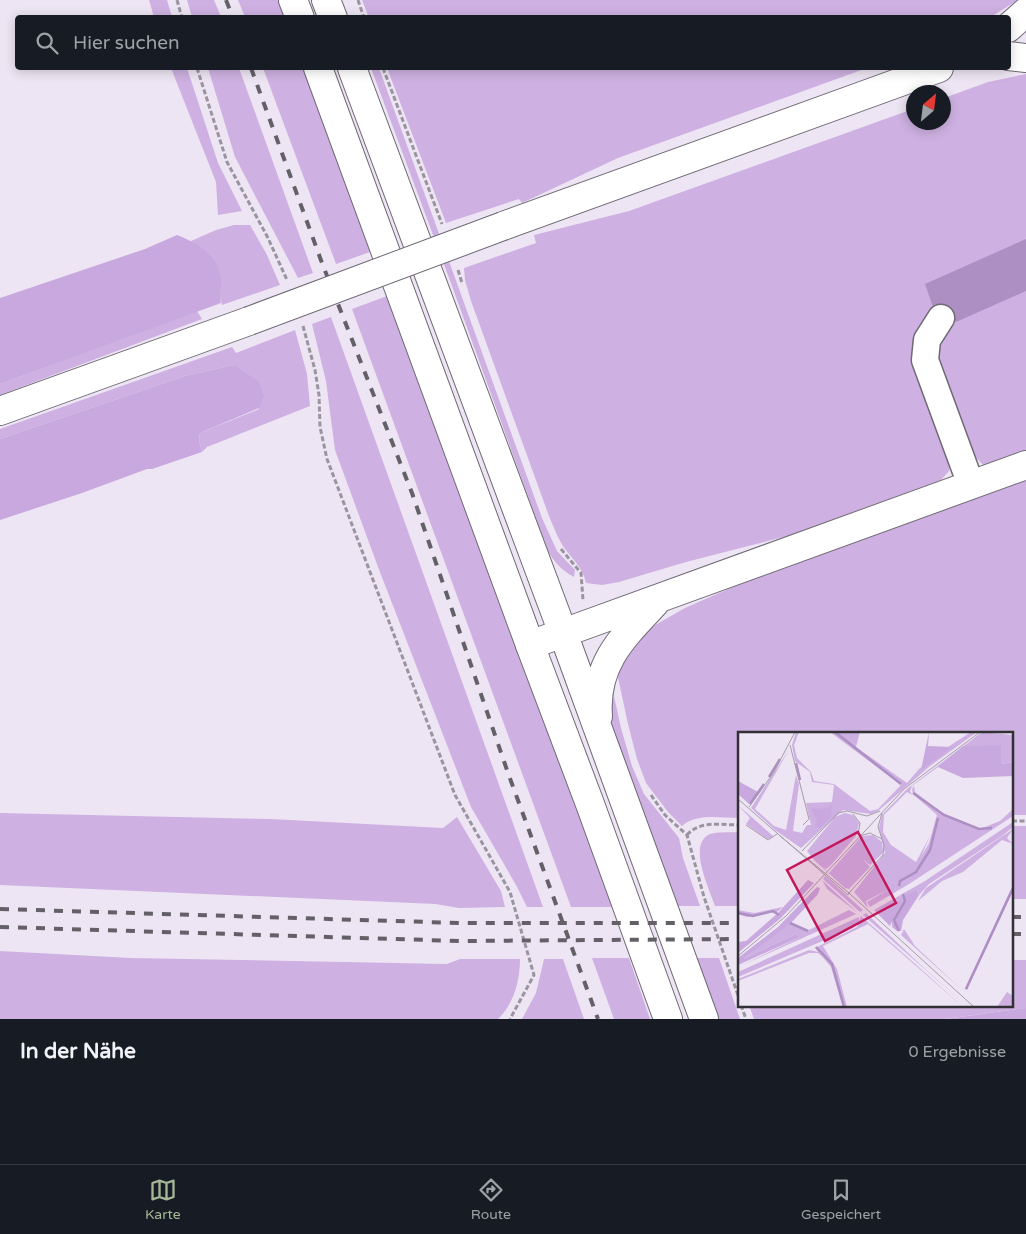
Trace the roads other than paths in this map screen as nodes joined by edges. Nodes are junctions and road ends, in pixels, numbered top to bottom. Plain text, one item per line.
1 (293, 0) edge
2 (326, 0) edge
3 (1026, 12) edge
4 (299, 15) edge
5 (332, 15) edge
6 (1011, 25) edge
7 (1026, 36) edge
8 (1011, 41) edge
9 (1011, 56) edge
10 (1026, 58) edge
11 (319, 70) edge
12 (353, 70) edge
13 (933, 70) edge
14 (940, 318) dead end
15 (0, 411) edge
16 (1026, 465) edge
17 (971, 485) junction
18 (660, 598) junction
19 (563, 633) junction
20 (530, 645) junction
21 (600, 732) junction
22 (668, 1019) edge
23 (704, 1019) edge

1 - 4 main road
2 - 5 main road
3 - 6 main road
7 - 8 main road
9 - 10 main road
11 - 20 main road
12 - 19 main road
13 - 15 main road, bridge
14 - 17 lane
16 - 17 main road
17 - 18 main road
18 - 19 main road
18 - 21 main road
19 - 20 main road
19 - 21 main road
20 - 22 main road
21 - 23 main road

